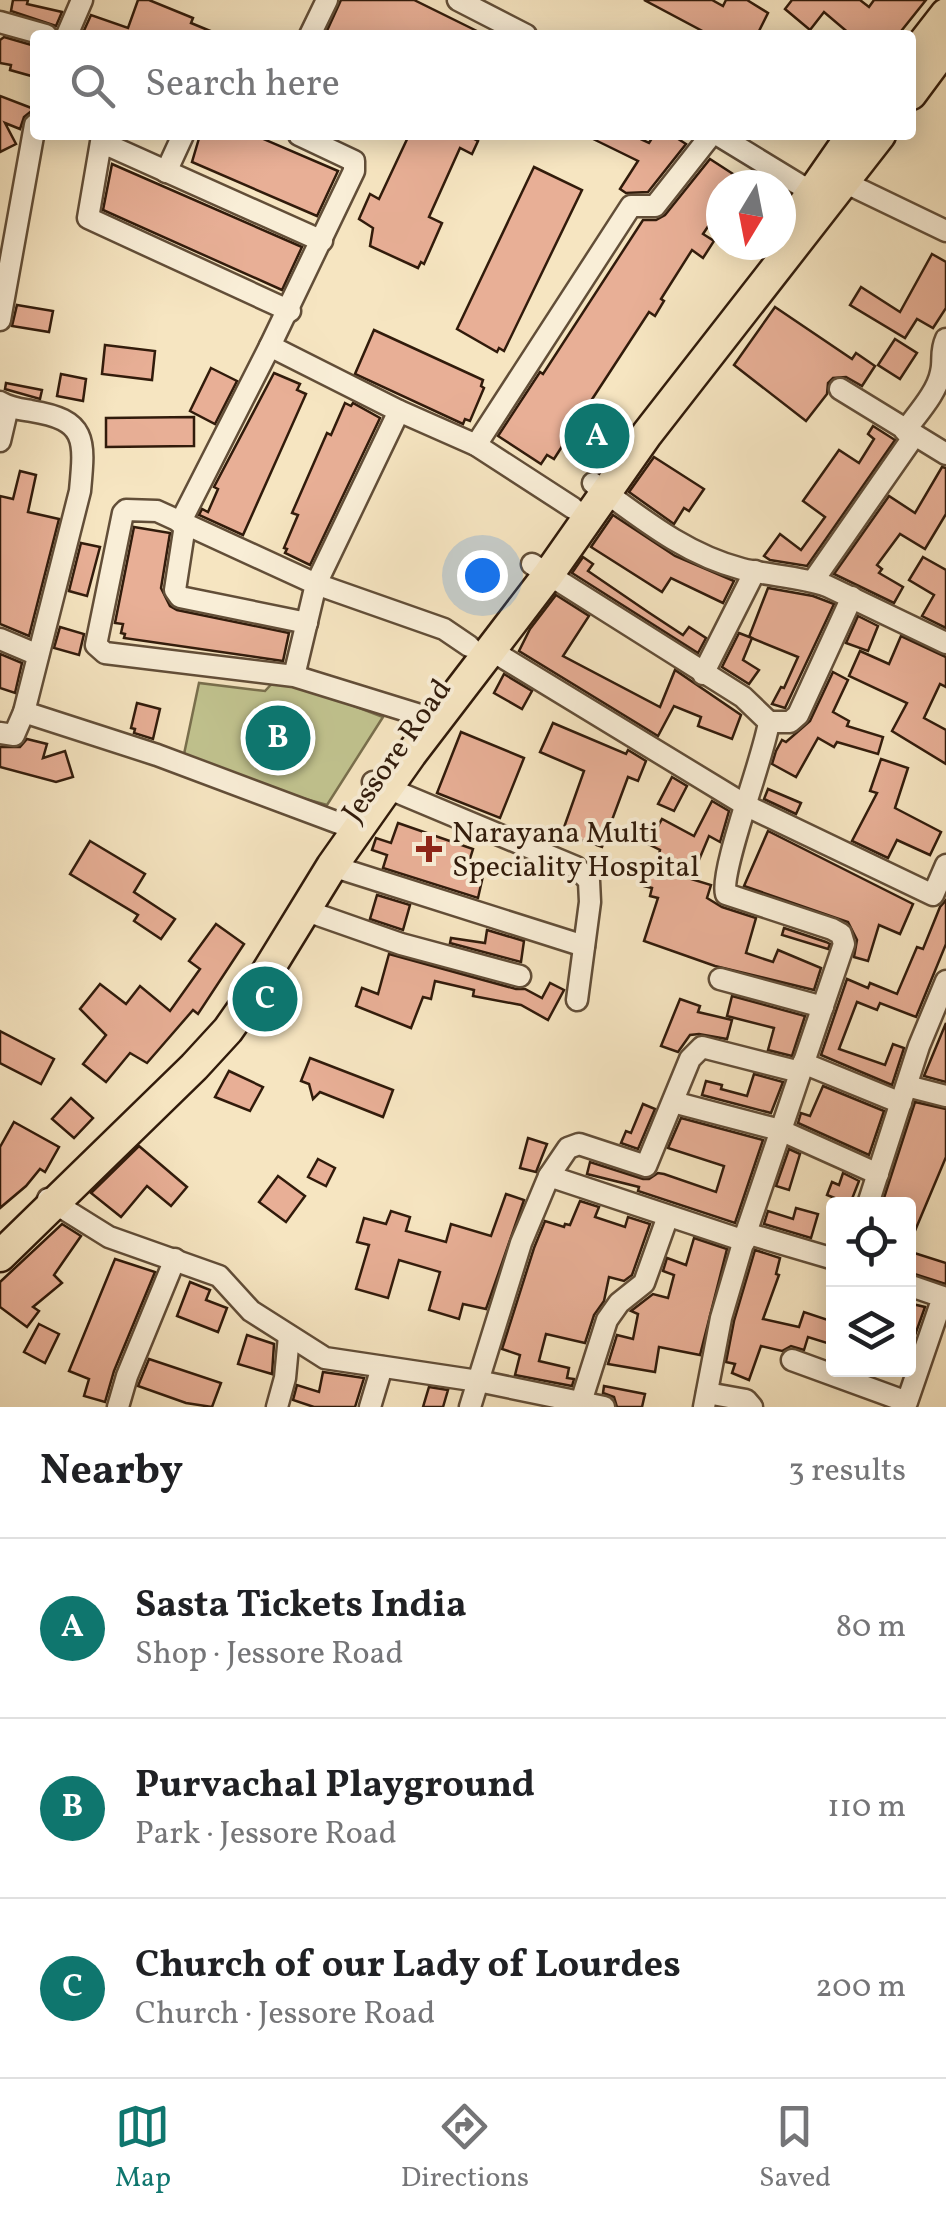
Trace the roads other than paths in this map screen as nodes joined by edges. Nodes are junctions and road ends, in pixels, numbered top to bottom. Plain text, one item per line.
1 (82, 0) edge
2 (328, 0) edge
3 (458, 0) edge
4 (946, 14) edge
5 (0, 22) edge
6 (30, 30) edge
7 (69, 30) edge
8 (313, 30) edge
9 (516, 30) edge
10 (946, 47) edge
11 (916, 53) edge
12 (916, 87) edge
13 (32, 140) edge
14 (181, 140) edge
15 (310, 140) edge
16 (710, 140) edge
17 (723, 140) edge
18 (848, 140) edge
19 (876, 140) edge
20 (166, 172) junction
21 (844, 182) junction
22 (813, 193) junction
23 (796, 215) edge
24 (946, 231) edge
25 (322, 241) junction
26 (763, 260) edge
27 (290, 311) junction
28 (0, 320) edge
29 (946, 339) edge
30 (270, 346) junction
31 (840, 389) dead end
32 (4, 404) edge
33 (399, 411) junction
34 (910, 434) junction
35 (0, 441) edge
36 (476, 445) junction
37 (946, 454) edge
38 (600, 488) junction
39 (573, 508) junction
40 (182, 524) junction
41 (540, 570) junction
42 (755, 571) junction
43 (813, 581) junction
44 (316, 584) junction
45 (852, 596) junction
46 (307, 623) junction
47 (0, 638) edge
48 (946, 643) edge
49 (479, 648) junction
50 (38, 656) junction
51 (704, 674) junction
52 (294, 676) junction
53 (24, 712) junction
54 (420, 716) junction
55 (769, 722) junction
56 (0, 732) edge
57 (381, 786) junction
58 (747, 806) junction
59 (344, 825) junction
60 (946, 865) edge
61 (332, 866) junction
62 (939, 898) edge
63 (304, 910) junction
64 (584, 946) junction
65 (520, 976) dead end
66 (720, 979) dead end
67 (946, 981) edge
68 (577, 1000) dead end
69 (823, 1007) junction
70 (802, 1067) junction
71 (904, 1095) junction
72 (946, 1096) edge
73 (674, 1102) junction
74 (780, 1130) junction
75 (878, 1174) junction
76 (549, 1176) junction
77 (870, 1197) edge
78 (48, 1199) junction
79 (668, 1216) junction
80 (0, 1237) edge
81 (745, 1237) junction
82 (0, 1256) edge
83 (826, 1257) edge
84 (176, 1259) junction
85 (914, 1287) edge
86 (945, 1298) edge
87 (289, 1336) junction
88 (792, 1360) dead end
89 (382, 1367) junction
90 (478, 1381) junction
91 (706, 1400) edge
92 (581, 1402) junction
93 (907, 1405) edge
94 (118, 1407) edge
95 (277, 1407) edge
96 (370, 1407) edge
97 (470, 1407) edge
98 (604, 1407) edge
99 (752, 1407) edge

1 - 7 street
2 - 8 street
3 - 9 street
4 - 11 highway
5 - 6 street
10 - 12 highway
13 - 28 street
14 - 20 street
15 - 25 street
16 - 36 street
17 - 22 street
18 - 22 highway
19 - 21 highway
20 - 25 street
20 - 27 street
21 - 24 street
21 - 38 highway
22 - 23 highway
25 - 27 street
26 - 38 highway, Jessore Road
27 - 30 street
29 - 34 street
30 - 33 street
30 - 40 street
31 - 34 street
32 - 35 street
32 - 50 street
33 - 36 street
33 - 44 street
34 - 37 street
34 - 43 street
36 - 39 street
38 - 39 highway, Jessore Road
38 - 41 highway
38 - 42 street
39 - 41 highway, Jessore Road
40 - 44 street
40 - 46 street
40 - 52 street
41 - 49 highway, Jessore Road
41 - 51 street
42 - 43 street
42 - 51 street
43 - 45 street
44 - 46 street
44 - 49 street
45 - 48 street
45 - 55 street
46 - 52 street
47 - 50 street
49 - 54 highway, Jessore Road
49 - 57 highway
49 - 58 street
50 - 53 street
51 - 55 street
52 - 54 street
53 - 56 street
53 - 59 street
54 - 57 highway, Jessore Road
55 - 58 street
57 - 59 highway, Jessore Road
57 - 61 highway
57 - 64 street
58 - 62 street
58 - 69 street
59 - 78 highway, Jessore Road
60 - 62 street
61 - 63 highway
61 - 64 street
63 - 65 street
63 - 78 highway
64 - 68 street
66 - 69 street
67 - 71 street
69 - 70 street
70 - 71 street
70 - 73 street
70 - 74 street
71 - 72 street
71 - 75 street
73 - 74 street
73 - 76 street
74 - 75 street
74 - 81 street
75 - 77 street
76 - 79 street
76 - 90 street
78 - 80 highway, Jessore Road
78 - 82 highway
78 - 84 street
79 - 81 street
79 - 92 street
81 - 83 street
81 - 91 street
84 - 87 street
84 - 94 street
85 - 86 street
86 - 93 street
87 - 89 street
87 - 95 street
88 - 93 street
89 - 90 street
89 - 96 street
90 - 92 street
90 - 97 street
91 - 99 street
92 - 98 street

